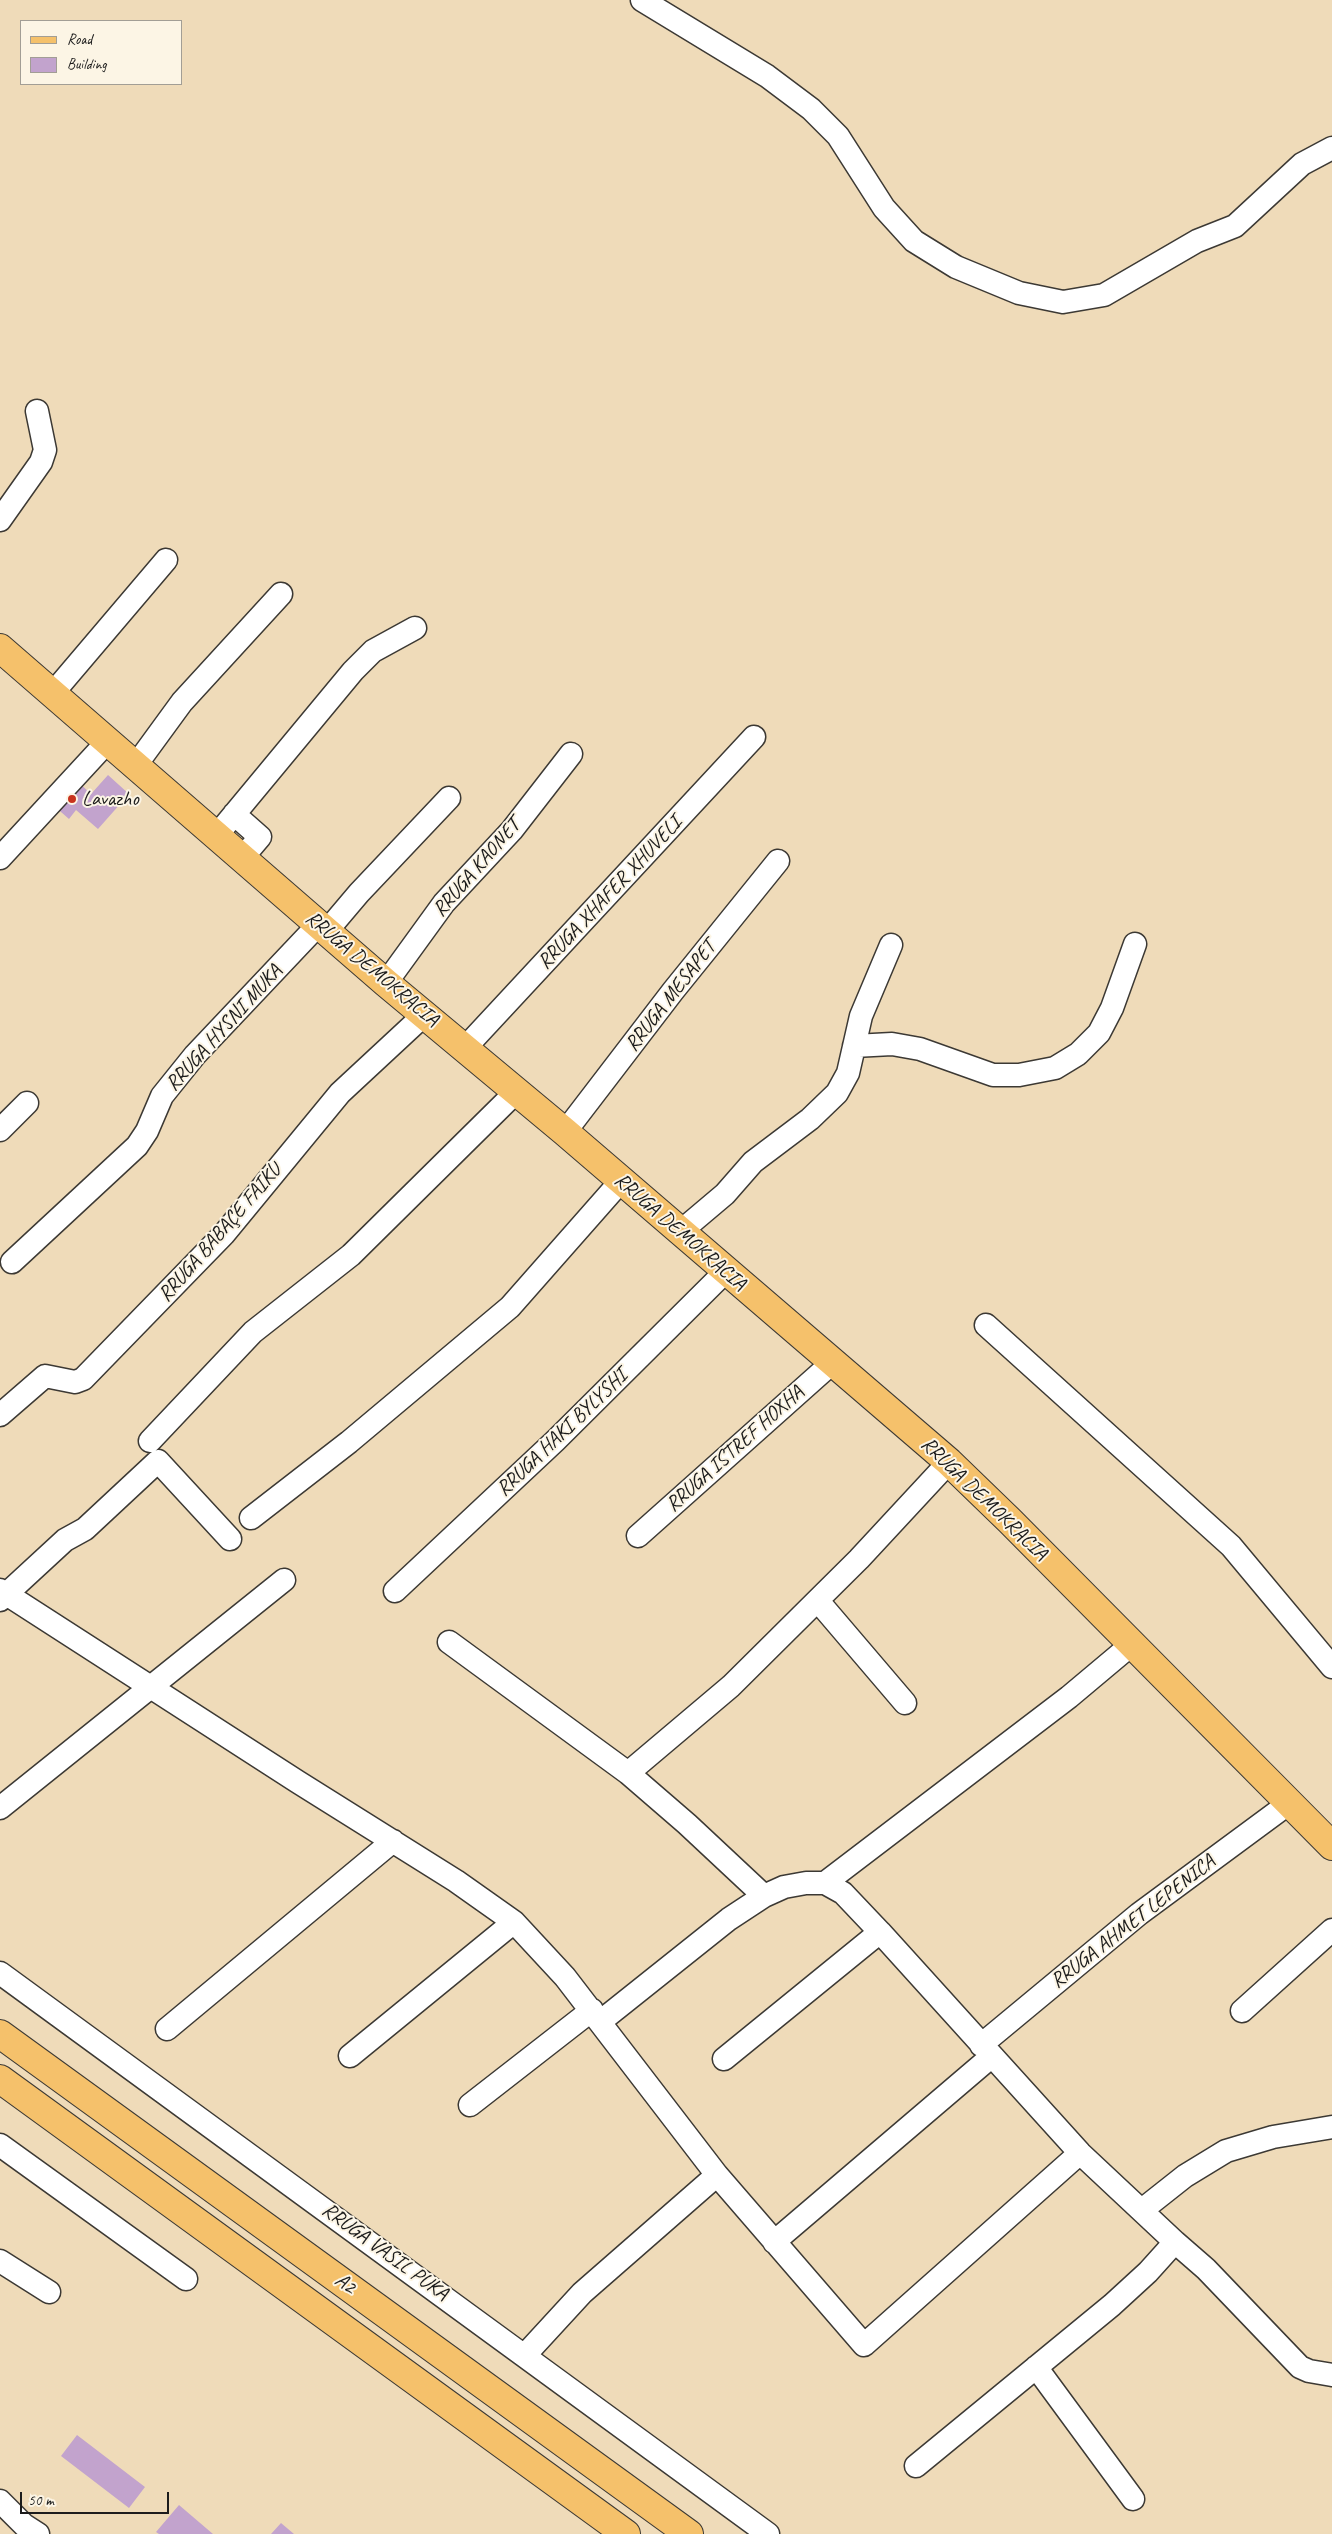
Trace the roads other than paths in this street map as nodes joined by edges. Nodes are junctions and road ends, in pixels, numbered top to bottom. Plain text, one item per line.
1 (642, 0) edge
2 (1332, 148) edge
3 (37, 411) dead end
4 (0, 520) edge
5 (166, 560) dead end
6 (281, 594) dead end
7 (416, 628) dead end
8 (0, 648) edge
9 (53, 693) junction
10 (754, 737) dead end
11 (108, 741) junction
12 (571, 754) dead end
13 (136, 765) junction
14 (449, 798) dead end
15 (234, 814) junction
16 (217, 835) junction
17 (243, 857) junction
18 (0, 858) edge
19 (778, 861) dead end
20 (322, 928) junction
21 (891, 944) dead end
22 (1135, 944) dead end
23 (386, 983) junction
24 (424, 1016) junction
25 (854, 1046) junction
26 (465, 1048) junction
27 (517, 1091) junction
28 (27, 1103) dead end
29 (0, 1130) edge
30 (565, 1132) junction
31 (621, 1181) junction
32 (680, 1232) junction
33 (12, 1262) dead end
34 (725, 1272) junction
35 (986, 1325) dead end
36 (832, 1363) junction
37 (0, 1415) edge
38 (150, 1440) dead end
39 (949, 1462) junction
40 (251, 1518) dead end
41 (638, 1536) dead end
42 (230, 1540) dead end
43 (284, 1580) dead end
44 (395, 1591) dead end
45 (2, 1595) edge
46 (818, 1601) junction
47 (448, 1642) dead end
48 (1131, 1645) junction
49 (1332, 1667) edge
50 (152, 1688) junction
51 (905, 1703) dead end
52 (628, 1773) junction
53 (1288, 1804) junction
54 (0, 1808) edge
55 (393, 1841) junction
56 (1332, 1846) edge
57 (825, 1883) junction
58 (764, 1896) junction
59 (514, 1922) junction
60 (1332, 1930) edge
61 (880, 1932) junction
62 (0, 1973) edge
63 (1242, 2011) dead end
64 (596, 2016) junction
65 (167, 2028) dead end
66 (0, 2034) edge
67 (986, 2050) junction
68 (350, 2056) dead end
69 (724, 2060) dead end
70 (0, 2078) edge
71 (470, 2105) dead end
72 (1332, 2127) edge
73 (0, 2145) edge
74 (1080, 2153) junction
75 (717, 2175) junction
76 (1142, 2210) junction
77 (774, 2242) junction
78 (1175, 2242) junction
79 (0, 2260) edge
80 (186, 2279) dead end
81 (49, 2292) dead end
82 (525, 2355) junction
83 (1036, 2367) junction
84 (1332, 2375) edge
85 (916, 2466) dead end
86 (1133, 2499) dead end
87 (0, 2501) edge
88 (38, 2534) edge
89 (626, 2534) edge
90 (689, 2534) edge
91 (768, 2534) edge

1 - 2 street
3 - 4 street
5 - 9 street
6 - 13 street
7 - 15 street
8 - 9 main road, RRUGA DEMOKRACIA
9 - 11 main road, RRUGA DEMOKRACIA
10 - 26 street, RRUGA XHAFER XHUVELI
11 - 13 main road, RRUGA DEMOKRACIA
11 - 18 street
12 - 23 street, RRUGA KAONET
13 - 16 main road, RRUGA DEMOKRACIA
14 - 20 street, RRUGA HYSNI MUKA
15 - 16 street
15 - 17 street
16 - 17 main road, RRUGA DEMOKRACIA
17 - 20 main road, RRUGA DEMOKRACIA
19 - 30 street, RRUGA MESAPET
20 - 23 main road, RRUGA DEMOKRACIA
20 - 33 street, RRUGA HYSNI MUKA
21 - 25 street
22 - 25 street
23 - 24 main road, RRUGA DEMOKRACIA
24 - 26 main road, RRUGA DEMOKRACIA
24 - 37 street, RRUGA BABAÇE FAIKU
25 - 32 street
26 - 27 main road, RRUGA DEMOKRACIA
27 - 30 main road, RRUGA DEMOKRACIA
27 - 38 street
28 - 29 street
30 - 31 main road, RRUGA DEMOKRACIA
31 - 32 main road, RRUGA DEMOKRACIA
31 - 40 street
32 - 34 main road, RRUGA DEMOKRACIA
34 - 36 main road, RRUGA DEMOKRACIA
34 - 44 street, RRUGA HAKI BYLYSHI
35 - 49 street
36 - 39 main road, RRUGA DEMOKRACIA
36 - 41 street, RRUGA ISTREF HOXHA
39 - 46 street
39 - 48 main road, RRUGA DEMOKRACIA
42 - 45 street
43 - 50 street
45 - 50 street
46 - 51 street
46 - 52 street
47 - 52 street
48 - 53 main road, RRUGA DEMOKRACIA
48 - 57 street
50 - 54 street
50 - 55 street
52 - 58 street
53 - 56 main road, RRUGA DEMOKRACIA
53 - 67 street, RRUGA AHMET LEPENICA
55 - 59 street
55 - 65 street
57 - 58 street
57 - 61 street
58 - 64 street
59 - 64 street
59 - 68 street
60 - 63 street
61 - 67 street
61 - 69 street
62 - 82 street, RRUGA VASIL PUKA
64 - 71 street
64 - 75 street
66 - 90 main road, A2
67 - 74 street
67 - 77 street, RRUGA AHMET LEPENICA
70 - 89 main road, A2
72 - 76 street
73 - 80 street
74 - 76 street
74 - 77 street
75 - 77 street
75 - 82 street
76 - 78 street
78 - 83 street
78 - 84 street
79 - 81 street
82 - 91 street, RRUGA VASIL PUKA
83 - 85 street
83 - 86 street
87 - 88 street

